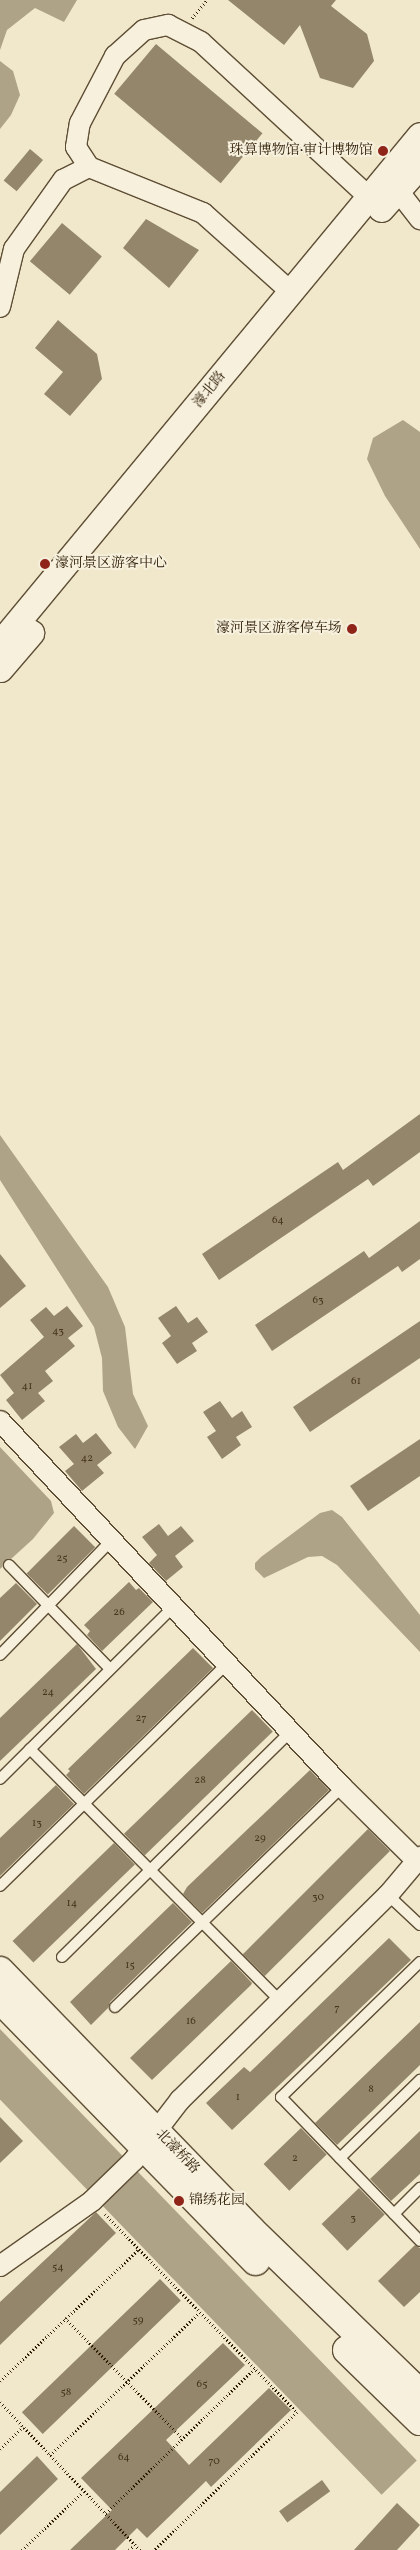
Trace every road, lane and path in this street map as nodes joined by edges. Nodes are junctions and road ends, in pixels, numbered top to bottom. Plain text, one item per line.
1 (420, 135) edge
2 (420, 165) edge
3 (89, 168) junction
4 (392, 182) junction
5 (369, 197) junction
6 (420, 219) edge
7 (290, 291) junction
8 (0, 307) edge
9 (1, 640) edge
10 (0, 669) edge
11 (0, 1421) edge
12 (111, 1541) junction
13 (9, 1565) dead end
14 (48, 1606) junction
15 (172, 1607) junction
16 (0, 1655) edge
17 (226, 1664) junction
18 (110, 1669) junction
19 (291, 1730) junction
20 (30, 1749) junction
21 (1, 1776) edge
22 (342, 1787) junction
23 (84, 1804) junction
24 (418, 1859) edge
25 (150, 1871) junction
26 (0, 1886) edge
27 (388, 1895) junction
28 (201, 1923) junction
29 (420, 1925) edge
30 (62, 1957) dead end
31 (420, 1962) edge
32 (0, 1971) edge
33 (0, 1999) edge
34 (279, 2000) junction
35 (115, 2007) dead end
36 (420, 2080) edge
37 (145, 2147) junction
38 (340, 2158) junction
39 (420, 2188) edge
40 (95, 2198) junction
41 (394, 2214) junction
42 (420, 2241) edge
43 (138, 2250) junction
44 (0, 2266) edge
45 (199, 2313) junction
46 (66, 2318) junction
47 (255, 2368) junction
48 (0, 2381) edge
49 (127, 2382) junction
50 (420, 2394) edge
51 (0, 2402) edge
52 (420, 2421) edge
53 (23, 2427) junction
54 (182, 2438) junction
55 (0, 2449) edge
56 (50, 2455) junction
57 (83, 2492) junction
58 (106, 2513) junction
59 (134, 2546) junction
60 (22, 2550) edge
61 (129, 2550) edge
62 (140, 2550) edge
63 (154, 2550) edge

1 - 4 street, 濠北路
2 - 4 street, 濠北路
3 - 5 street
3 - 7 street
3 - 8 street
4 - 5 street, 濠北路
4 - 6 street
4 - 10 street, 濠北路
5 - 7 street, 濠北路
7 - 9 street, 濠北路
11 - 12 street
12 - 14 lane
12 - 15 street
13 - 14 lane
14 - 16 lane
14 - 18 lane
15 - 17 street
15 - 18 lane
17 - 19 street
17 - 23 lane
18 - 20 lane
19 - 22 street
19 - 25 lane
20 - 21 lane
20 - 23 lane
22 - 24 street
22 - 28 lane
23 - 25 lane
23 - 26 lane
24 - 27 street
25 - 28 lane
25 - 30 lane
27 - 29 lane
27 - 34 street
28 - 34 lane
28 - 35 lane
31 - 38 lane
32 - 37 main road, 北濠桥路
33 - 37 main road, 北濠桥路
34 - 37 street
36 - 38 lane
37 - 40 street
37 - 50 main road, 北濠桥路
37 - 52 main road, 北濠桥路
38 - 41 lane
39 - 41 lane
40 - 43 path
40 - 44 street
41 - 42 lane
43 - 45 path
43 - 46 path
45 - 47 path
45 - 49 path
46 - 48 path
46 - 49 path
47 - 54 path
47 - 63 path
49 - 54 path
49 - 56 path
51 - 53 path
53 - 55 path
53 - 56 path
54 - 58 path
56 - 57 path
57 - 58 path
57 - 60 path
58 - 59 path
59 - 61 path
59 - 62 path

